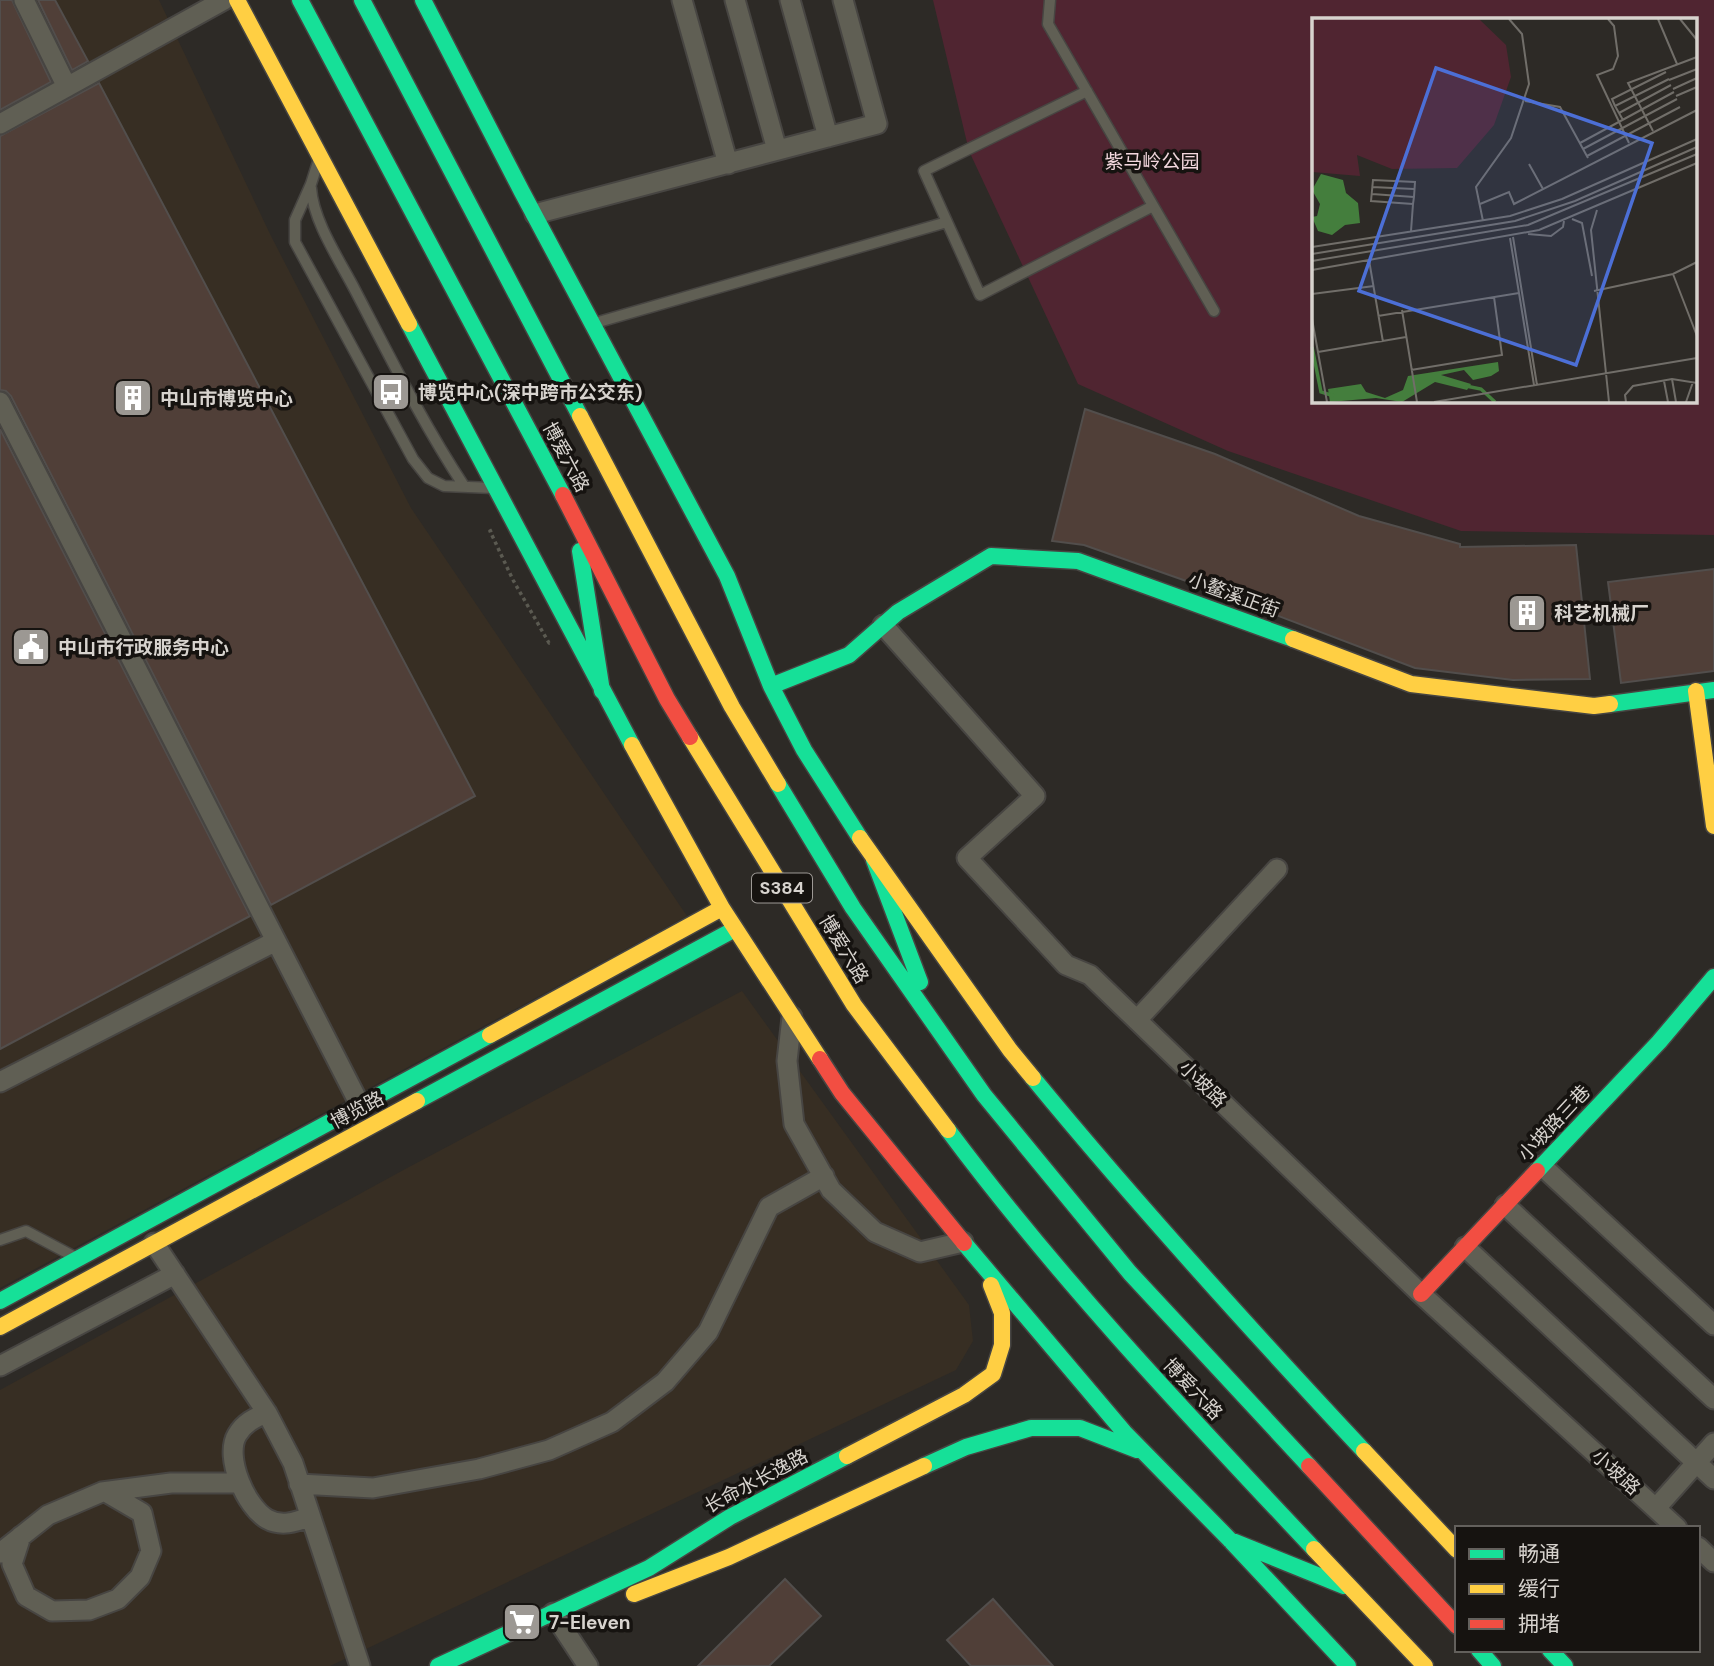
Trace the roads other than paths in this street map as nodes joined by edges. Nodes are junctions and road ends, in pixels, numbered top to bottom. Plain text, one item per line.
1 (24, 0) edge
2 (225, 0) edge
3 (237, 0) edge
4 (300, 0) edge
5 (362, 0) edge
6 (423, 0) edge
7 (682, 0) edge
8 (735, 0) edge
9 (790, 0) edge
10 (843, 0) edge
11 (1050, 0) edge
12 (67, 87) junction
13 (1087, 91) junction
14 (0, 124) edge
15 (828, 137) junction
16 (777, 150) junction
17 (321, 155) junction
18 (728, 164) junction
19 (311, 184) junction
20 (1153, 206) junction
21 (535, 214) junction
22 (947, 222) junction
23 (1214, 311) dead end
24 (593, 324) junction
25 (0, 402) edge
26 (464, 486) junction
27 (496, 488) junction
28 (576, 520) junction
29 (883, 625) junction
30 (771, 686) junction
31 (1714, 690) edge
32 (602, 691) junction
33 (1696, 691) junction
34 (1714, 826) edge
35 (874, 860) junction
36 (1277, 869) dead end
37 (722, 908) junction
38 (735, 929) junction
39 (276, 941) junction
40 (1714, 977) edge
41 (792, 1017) junction
42 (1137, 1020) junction
43 (937, 1028) junction
44 (0, 1082) edge
45 (360, 1105) junction
46 (1542, 1166) junction
47 (824, 1176) junction
48 (1505, 1205) junction
49 (0, 1240) edge
50 (963, 1242) junction
51 (154, 1244) junction
52 (1465, 1247) junction
53 (78, 1258) junction
54 (985, 1269) junction
55 (175, 1274) junction
56 (88, 1279) junction
57 (1421, 1294) junction
58 (0, 1301) edge
59 (1714, 1325) edge
60 (0, 1327) edge
61 (0, 1366) edge
62 (1714, 1399) edge
63 (267, 1413) junction
64 (1714, 1443) edge
65 (1145, 1453) junction
66 (1696, 1463) junction
67 (1714, 1479) edge
68 (240, 1483) junction
69 (299, 1484) junction
70 (106, 1492) junction
71 (1656, 1508) junction
72 (309, 1517) junction
73 (1675, 1526) edge
74 (21, 1536) junction
75 (1230, 1540) junction
76 (1455, 1548) edge
77 (1700, 1550) edge
78 (0, 1553) edge
79 (1714, 1562) edge
80 (1355, 1590) junction
81 (622, 1600) dead end
82 (560, 1624) junction
83 (1455, 1624) edge
84 (1481, 1652) edge
85 (1552, 1652) edge
86 (360, 1666) edge
87 (438, 1666) edge
88 (588, 1666) edge
89 (1348, 1666) edge
90 (1425, 1666) edge
91 (1493, 1666) edge
92 (1565, 1666) edge

1 - 12 street
2 - 12 street
3 - 17 main road
4 - 28 main road, 博爱六路 / S384
5 - 43 main road, 博爱六路 / S384
6 - 21 main road
7 - 18 street
8 - 16 street
9 - 15 street
10 - 15 street
11 - 13 lane
12 - 14 street
13 - 20 lane
13 - 22 lane
15 - 16 street
16 - 18 street
17 - 19 lane
17 - 27 main road
18 - 21 street
19 - 26 lane
19 - 26 lane
20 - 22 lane
20 - 23 lane
21 - 24 main road
22 - 24 lane
24 - 30 main road
25 - 39 street
26 - 27 lane
27 - 32 main road
28 - 32 main road
28 - 80 main road, 博爱六路 / S384
29 - 30 main road, 小鳌溪正街
29 - 33 main road, 小鳌溪正街
29 - 42 street, 小坡路
30 - 35 main road
31 - 33 main road, 小鳌溪正街
32 - 37 main road
33 - 34 main road
35 - 43 main road
35 - 76 main road
36 - 42 street
37 - 38 main road
37 - 45 main road, 博览路
38 - 41 main road
38 - 51 main road, 博览路
39 - 44 street
39 - 45 street
40 - 46 main road, 小坡路三巷
41 - 47 street
41 - 50 main road
42 - 57 street, 小坡路
43 - 83 main road, 博爱六路 / S384
45 - 53 main road, 博览路
46 - 48 main road, 小坡路三巷
46 - 59 street
47 - 50 street
47 - 69 street
48 - 52 main road, 小坡路三巷
48 - 62 street
49 - 53 lane
50 - 54 main road
51 - 55 street
51 - 56 main road, 博览路
52 - 57 main road, 小坡路三巷
52 - 66 street
53 - 56 lane
53 - 58 main road, 博览路
54 - 65 main road
54 - 82 main road, 长命水长逸路
55 - 61 street
55 - 63 street
56 - 60 main road, 博览路
57 - 71 street, 小坡路
63 - 68 street
63 - 69 street
64 - 66 street
65 - 75 main road
65 - 81 main road
66 - 67 street
66 - 71 street
68 - 70 street
68 - 72 street
69 - 72 street
70 - 74 street
70 - 74 street
71 - 73 street, 小坡路
72 - 86 street
74 - 78 street
75 - 80 main road
75 - 89 main road
77 - 79 street
80 - 90 main road, 博爱六路 / S384
82 - 87 main road, 长命水长逸路
82 - 88 street
84 - 91 main road
85 - 92 main road

